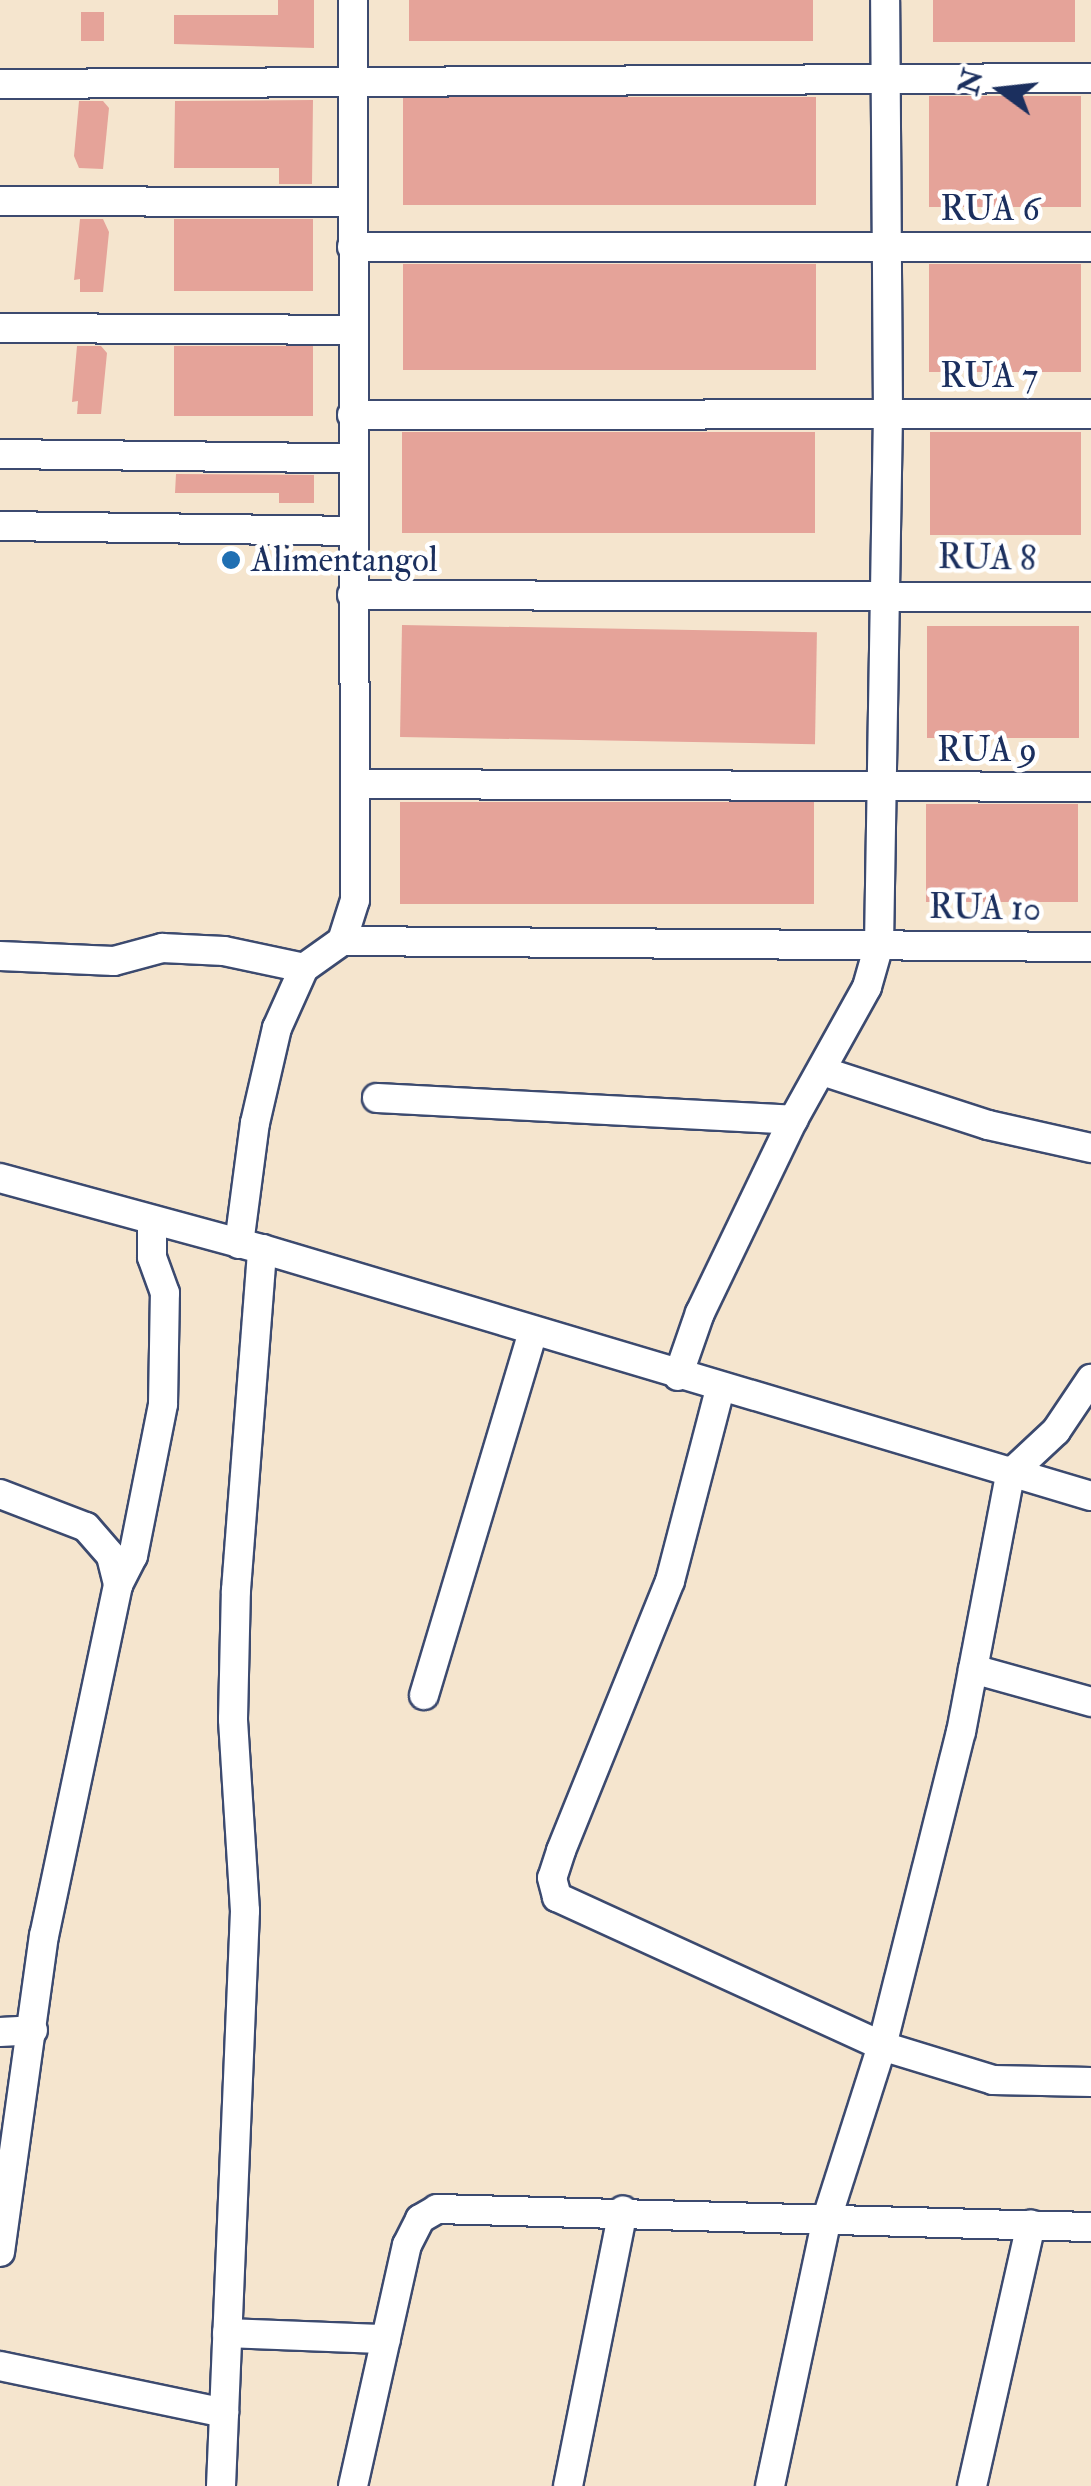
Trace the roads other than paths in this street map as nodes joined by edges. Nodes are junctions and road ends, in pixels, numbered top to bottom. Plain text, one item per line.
1 (353, 0) edge
2 (885, 0) edge
3 (886, 77) junction
4 (1091, 78) edge
5 (352, 81) junction
6 (0, 84) edge
7 (0, 201) edge
8 (352, 202) junction
9 (888, 246) junction
10 (1091, 246) edge
11 (352, 247) junction
12 (0, 328) edge
13 (352, 330) junction
14 (888, 413) junction
15 (352, 414) junction
16 (1091, 414) edge
17 (0, 454) edge
18 (352, 458) junction
19 (0, 526) edge
20 (352, 531) junction
21 (883, 594) junction
22 (352, 595) junction
23 (1091, 596) edge
24 (355, 784) junction
25 (884, 787) junction
26 (1091, 787) edge
27 (342, 940) junction
28 (879, 945) junction
29 (1091, 947) edge
30 (0, 956) edge
31 (304, 968) junction
32 (822, 1071) junction
33 (377, 1098) dead end
34 (793, 1120) junction
35 (1091, 1148) edge
36 (0, 1178) edge
37 (152, 1220) junction
38 (251, 1246) junction
39 (533, 1332) junction
40 (678, 1376) junction
41 (1091, 1378) edge
42 (720, 1389) junction
43 (1010, 1474) junction
44 (0, 1494) edge
45 (1091, 1496) edge
46 (118, 1585) junction
47 (973, 1670) junction
48 (424, 1695) dead end
49 (1091, 1702) edge
50 (33, 2030) junction
51 (0, 2032) edge
52 (882, 2046) junction
53 (1091, 2082) edge
54 (623, 2210) junction
55 (827, 2218) junction
56 (1030, 2225) junction
57 (1091, 2228) edge
58 (0, 2252) edge
59 (228, 2333) junction
60 (386, 2339) junction
61 (2, 2360) edge
62 (224, 2413) junction
63 (221, 2486) edge
64 (353, 2486) edge
65 (568, 2486) edge
66 (770, 2486) edge
67 (972, 2486) edge

1 - 5 street
2 - 3 street
3 - 4 street
3 - 5 street
3 - 9 street
5 - 6 street
5 - 8 street
7 - 8 street
8 - 11 street
9 - 10 street, RUA 6
9 - 11 street, RUA 6
9 - 14 street
11 - 13 street
12 - 13 street
13 - 15 street
14 - 15 street, RUA 7
14 - 16 street, RUA 7
14 - 21 street
15 - 18 street
17 - 18 street
18 - 20 street
19 - 20 street
20 - 22 street
21 - 22 street, RUA 8
21 - 23 street, RUA 8
21 - 25 street
22 - 24 street
24 - 25 street, RUA 9
24 - 27 street
25 - 26 street, RUA 9
25 - 28 street
27 - 28 street, RUA 10
27 - 31 street
28 - 29 street, RUA 10
28 - 32 street
30 - 31 street
31 - 38 street
32 - 34 street
32 - 35 street
33 - 34 street
34 - 40 street
36 - 37 street
37 - 38 street
37 - 46 street
38 - 39 street
38 - 59 street
39 - 40 street
39 - 48 street
40 - 42 street
41 - 43 street
42 - 43 street
42 - 52 street
43 - 45 street
43 - 47 street
44 - 46 street
46 - 50 street
47 - 49 street
47 - 52 street
50 - 51 street
50 - 58 street
52 - 53 street
52 - 55 street
54 - 55 street
54 - 60 street
54 - 65 street
55 - 56 street
55 - 66 street
56 - 57 street
56 - 67 street
59 - 60 street
59 - 62 street
60 - 64 street
61 - 62 street
62 - 63 street

